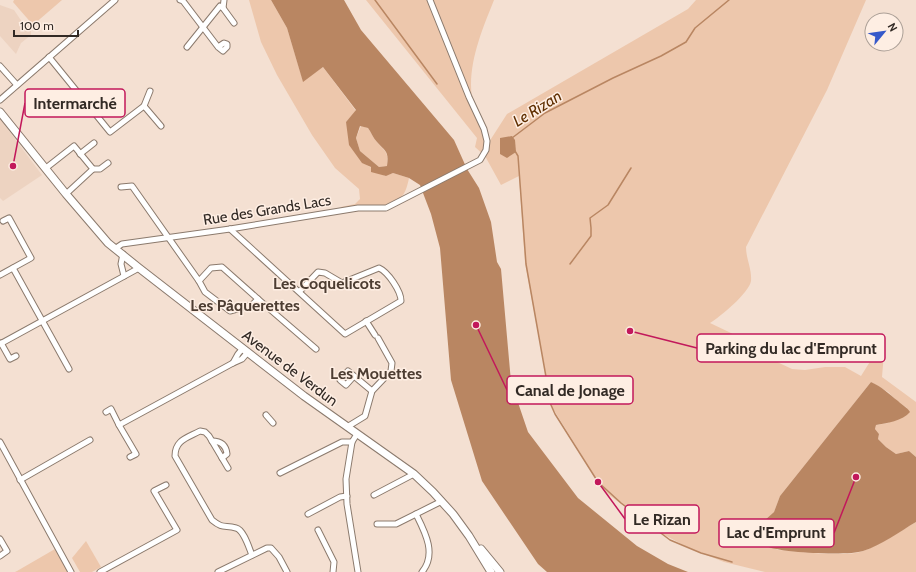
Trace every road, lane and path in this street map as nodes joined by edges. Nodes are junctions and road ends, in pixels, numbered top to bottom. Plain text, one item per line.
1 (115, 0) edge
2 (180, 0) edge
3 (217, 0) edge
4 (224, 0) edge
5 (430, 0) edge
6 (222, 7) junction
7 (234, 23) dead end
8 (203, 28) junction
9 (187, 47) dead end
10 (218, 47) dead end
11 (49, 57) junction
12 (0, 66) edge
13 (17, 85) junction
14 (150, 91) dead end
15 (0, 100) edge
16 (144, 106) junction
17 (0, 112) edge
18 (161, 126) dead end
19 (94, 143) dead end
20 (80, 154) junction
21 (108, 163) dead end
22 (46, 168) junction
23 (93, 169) junction
24 (121, 187) dead end
25 (66, 194) junction
26 (3, 222) dead end
27 (230, 229) junction
28 (168, 237) junction
29 (116, 248) junction
30 (123, 254) junction
31 (13, 268) junction
32 (138, 268) junction
33 (0, 275) edge
34 (124, 276) junction
35 (199, 281) junction
36 (299, 292) junction
37 (258, 299) junction
38 (42, 321) junction
39 (366, 321) junction
40 (1, 343) edge
41 (316, 349) dead end
42 (245, 350) junction
43 (16, 356) dead end
44 (69, 369) dead end
45 (354, 376) dead end
46 (372, 391) junction
47 (106, 412) dead end
48 (266, 415) dead end
49 (273, 423) dead end
50 (119, 425) junction
51 (347, 427) junction
52 (357, 434) junction
53 (90, 440) dead end
54 (212, 441) junction
55 (0, 442) edge
56 (352, 442) junction
57 (130, 457) dead end
58 (222, 458) junction
59 (228, 468) dead end
60 (280, 473) dead end
61 (414, 474) junction
62 (20, 480) junction
63 (166, 485) dead end
64 (374, 495) dead end
65 (346, 496) junction
66 (442, 501) junction
67 (308, 514) dead end
68 (416, 514) junction
69 (377, 524) dead end
70 (318, 530) dead end
71 (469, 536) junction
72 (0, 539) edge
73 (252, 555) junction
74 (0, 556) edge
75 (71, 572) edge
76 (100, 572) edge
77 (218, 572) edge
78 (287, 572) edge
79 (334, 572) edge
80 (358, 572) edge
81 (422, 572) edge
82 (491, 572) edge
83 (500, 572) edge

1 - 11 street
2 - 8 street
3 - 6 street
4 - 6 street
5 - 27 street, Rue des Grands Lacs
6 - 7 street
6 - 8 street
8 - 9 street
8 - 10 street
11 - 13 street
11 - 16 street
12 - 13 street
13 - 15 street
14 - 16 street
16 - 18 street
17 - 22 main road, Avenue de Verdun
19 - 20 street
20 - 22 street
20 - 23 street
21 - 23 street
22 - 25 main road, Avenue de Verdun
23 - 25 street
24 - 28 street
25 - 29 main road, Avenue de Verdun
26 - 31 street
27 - 28 street, Rue des Grands Lacs
27 - 36 street
28 - 29 street, Rue des Grands Lacs
28 - 35 street
29 - 30 main road, Avenue de Verdun
30 - 32 main road, Avenue de Verdun
30 - 34 street
31 - 33 street
31 - 38 street
32 - 34 street
32 - 42 main road, Avenue de Verdun
34 - 38 street
35 - 37 street
35 - 37 street
36 - 39 street
36 - 39 street
37 - 41 street
38 - 40 street
38 - 44 street
39 - 46 street
40 - 43 street
42 - 50 street
42 - 51 main road, Avenue de Verdun
45 - 46 street
46 - 51 street
47 - 50 street
48 - 49 street
50 - 57 street
51 - 52 main road, Avenue de Verdun
52 - 56 street
52 - 61 main road, Avenue de Verdun
53 - 62 street
54 - 58 street
54 - 58 street
54 - 73 street
55 - 62 street
56 - 60 street
56 - 65 street
58 - 59 street
61 - 64 street
61 - 66 main road, Avenue de Verdun
62 - 75 street
63 - 76 street
65 - 67 street
65 - 80 street
66 - 68 street
66 - 71 main road, Avenue de Verdun
68 - 69 street
68 - 81 street
70 - 79 street
71 - 82 main road, Avenue de Verdun
71 - 83 main road, Avenue de Verdun
72 - 74 street
73 - 77 street
73 - 78 street

